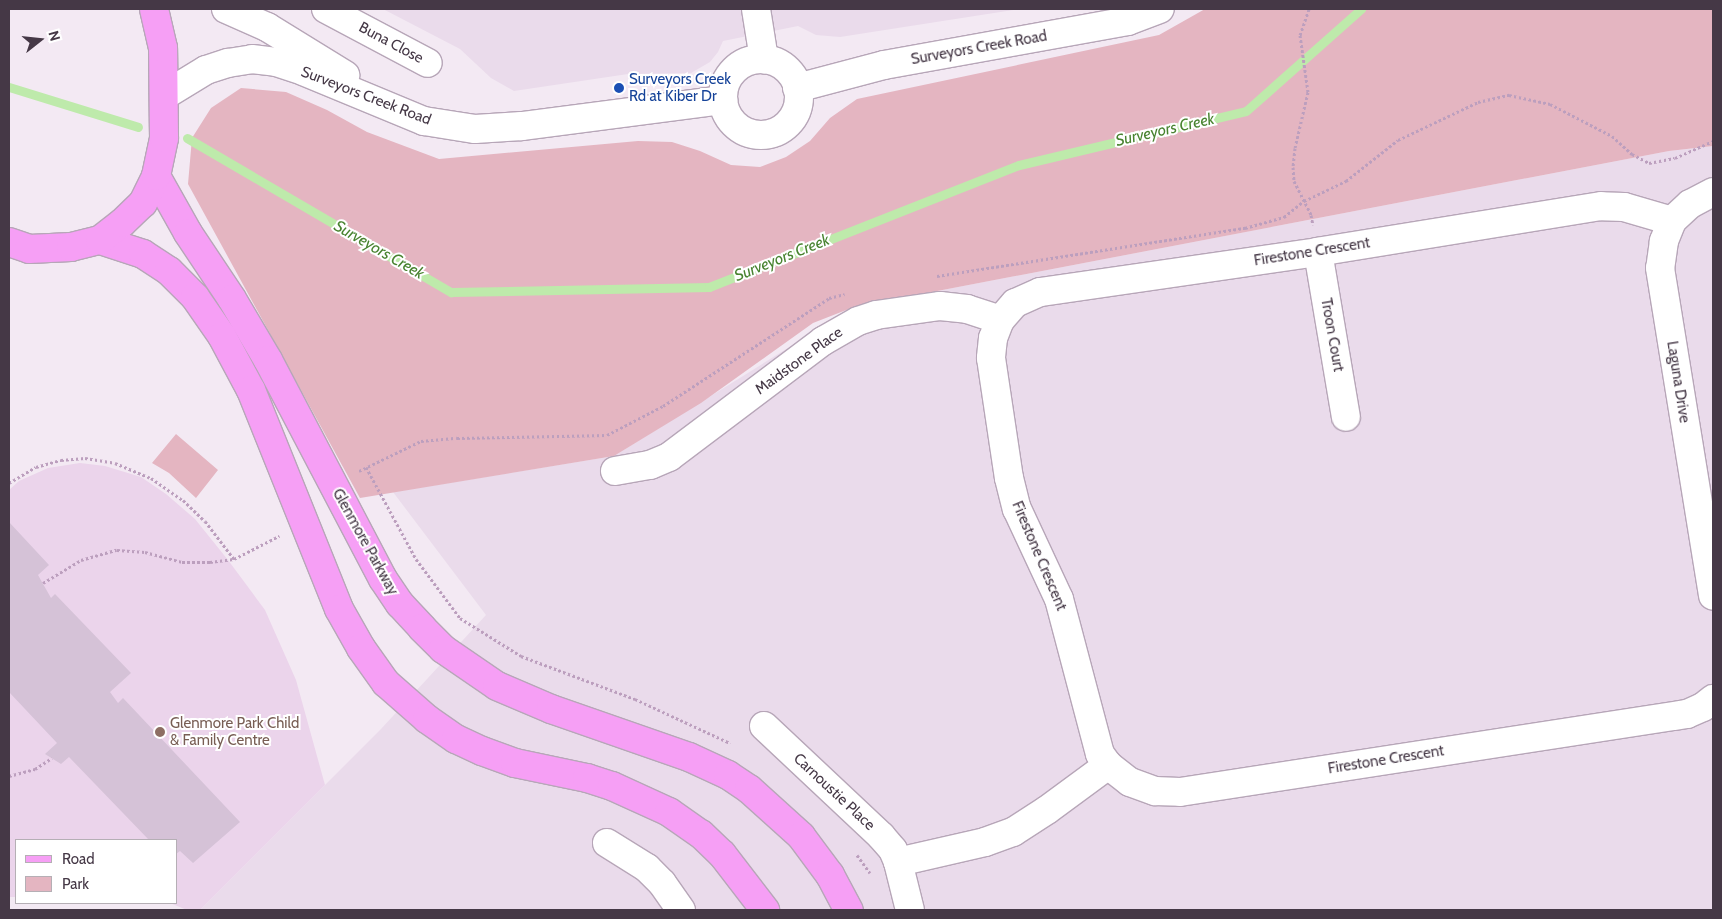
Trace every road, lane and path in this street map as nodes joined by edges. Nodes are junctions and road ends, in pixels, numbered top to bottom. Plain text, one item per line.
1 (154, 9) edge
2 (226, 9) edge
3 (326, 9) edge
4 (756, 9) edge
5 (1160, 9) edge
6 (1309, 9) edge
7 (764, 59) junction
8 (428, 63) dead end
9 (797, 88) junction
10 (165, 95) junction
11 (723, 100) junction
12 (401, 112) junction
13 (156, 176) junction
14 (1713, 192) edge
15 (1672, 221) junction
16 (100, 240) junction
17 (16, 249) edge
18 (1318, 252) junction
19 (1000, 320) junction
20 (1346, 417) dead end
21 (615, 471) dead end
22 (9, 484) edge
23 (333, 484) junction
24 (302, 516) junction
25 (234, 559) junction
26 (43, 583) dead end
27 (1713, 596) edge
28 (1713, 699) edge
29 (764, 726) dead end
30 (738, 749) dead end
31 (52, 758) dead end
32 (1108, 765) junction
33 (9, 776) edge
34 (607, 843) dead end
35 (855, 852) dead end
36 (898, 862) junction
37 (873, 880) dead end
38 (681, 910) edge
39 (765, 910) edge
40 (849, 910) edge
41 (910, 910) edge

1 - 10 main road
2 - 12 street
3 - 8 street, Buna Close
4 - 7 street
5 - 9 street, Surveyors Creek Road
6 - 18 path
7 - 9 street
7 - 11 street
9 - 11 street
10 - 12 street, Surveyors Creek Road
10 - 13 main road
11 - 12 street, Surveyors Creek Road
13 - 16 main road
13 - 23 main road, Glenmore Parkway
14 - 15 street, Laguna Drive
15 - 18 street, Firestone Crescent
15 - 27 street, Laguna Drive
16 - 17 main road
16 - 24 main road
18 - 19 street, Firestone Crescent
18 - 20 street, Troon Court
19 - 21 street, Maidstone Place
19 - 32 street, Firestone Crescent
22 - 25 path
23 - 30 path
23 - 40 main road, Glenmore Parkway
24 - 25 path
24 - 39 main road
25 - 26 path
28 - 32 street, Firestone Crescent
29 - 36 street, Carnoustie Place
31 - 33 path
32 - 36 street
34 - 38 street
35 - 37 path
36 - 41 street, Carnoustie Place

